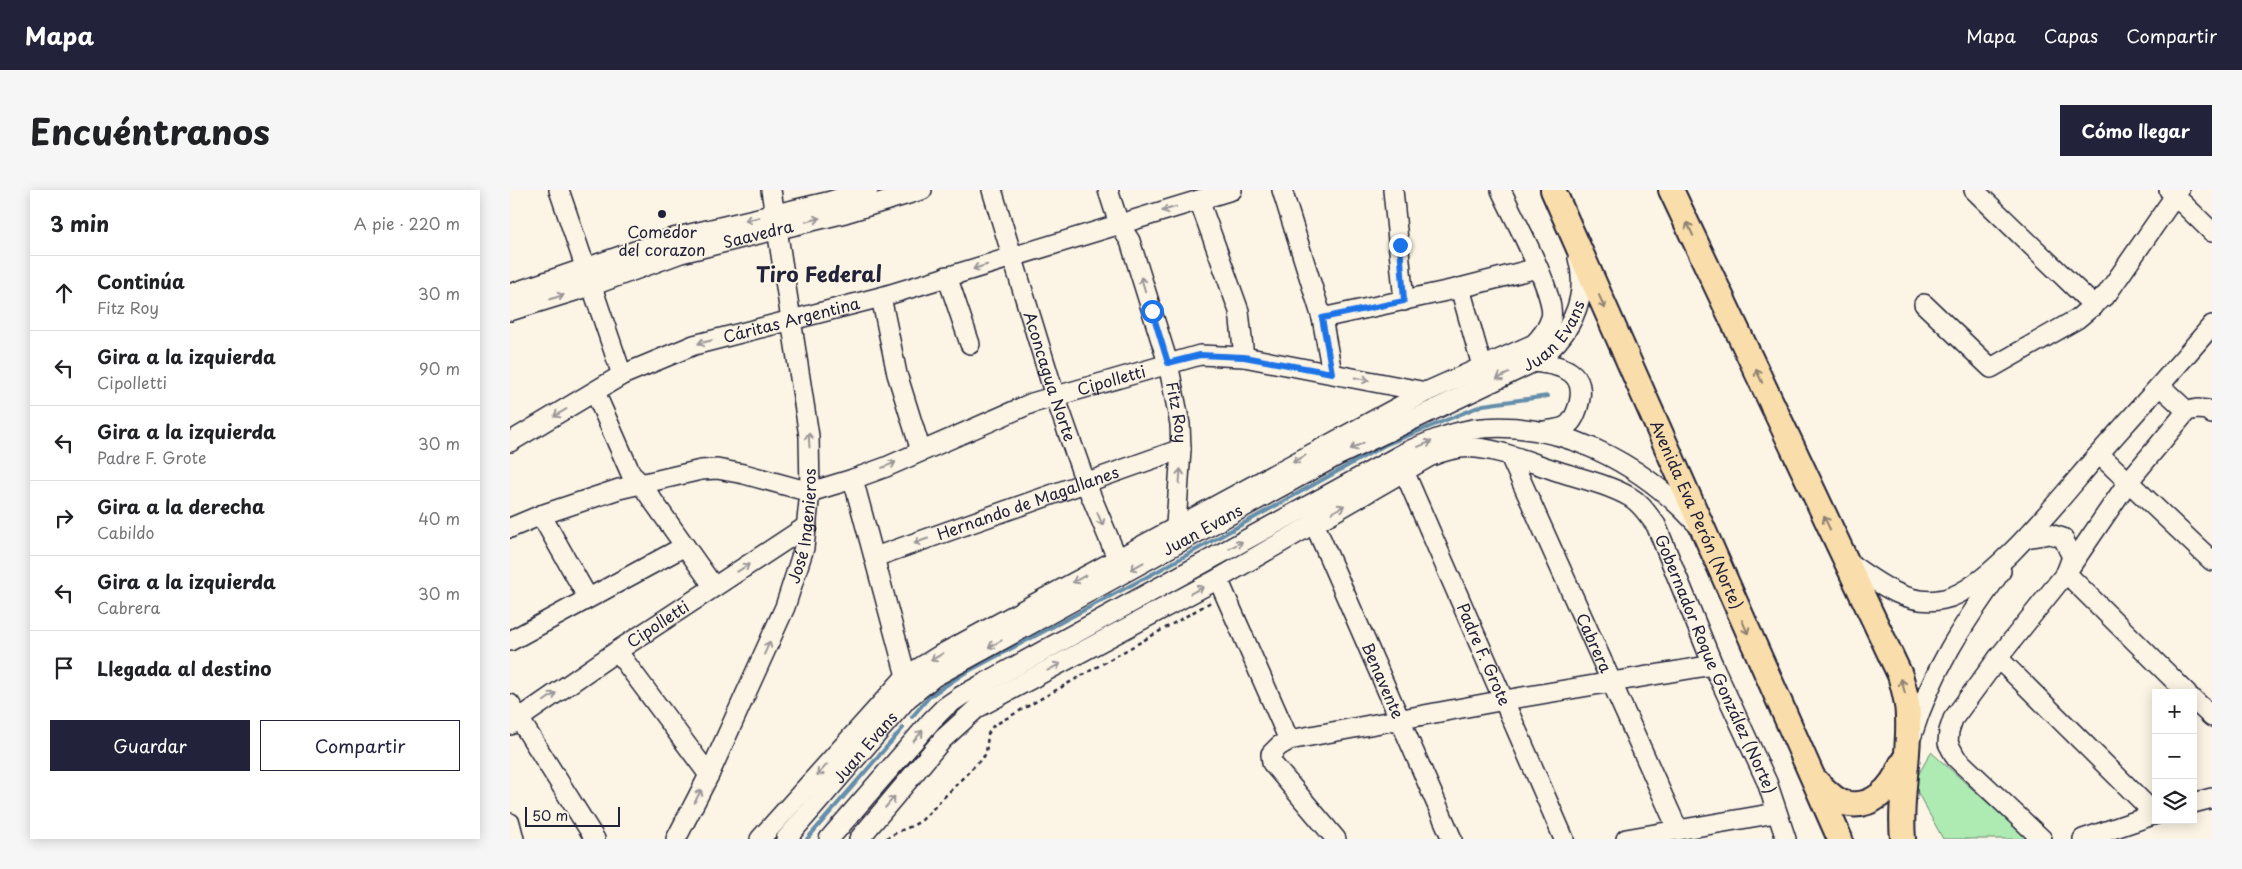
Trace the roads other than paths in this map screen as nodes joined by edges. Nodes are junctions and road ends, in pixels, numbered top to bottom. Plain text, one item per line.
1 (559, 190) edge
2 (771, 190) edge
3 (868, 190) edge
4 (922, 190) edge
5 (992, 190) edge
6 (1108, 190) edge
7 (1232, 190) edge
8 (1282, 190) edge
9 (1393, 190) edge
10 (1501, 190) edge
11 (1553, 190) edge
12 (1672, 190) edge
13 (1974, 190) edge
14 (2174, 192) edge
15 (1199, 200) junction
16 (775, 221) junction
17 (1119, 224) junction
18 (1568, 225) junction
19 (2212, 232) edge
20 (1012, 257) junction
21 (1537, 268) junction
22 (947, 276) junction
23 (589, 277) junction
24 (1460, 288) junction
25 (510, 294) edge
26 (881, 296) junction
27 (1404, 301) junction
28 (1924, 304) dead end
29 (2094, 306) junction
30 (510, 311) edge
31 (1322, 318) junction
32 (791, 320) junction
33 (2212, 325) edge
34 (970, 344) dead end
35 (1244, 357) junction
36 (1534, 362) junction
37 (1168, 363) junction
38 (1482, 366) junction
39 (1332, 373) junction
40 (622, 375) junction
41 (2160, 386) junction
42 (595, 392) junction
43 (1426, 392) junction
44 (1055, 396) junction
45 (2187, 411) junction
46 (2212, 414) edge
47 (1544, 431) junction
48 (510, 442) edge
49 (1181, 449) junction
50 (921, 451) junction
51 (2099, 454) junction
52 (1510, 456) junction
53 (1404, 471) junction
54 (853, 479) junction
55 (2128, 482) junction
56 (641, 484) junction
57 (1086, 484) junction
58 (810, 492) junction
59 (541, 515) junction
60 (1314, 523) junction
61 (1176, 525) junction
62 (807, 526) junction
63 (510, 528) edge
64 (1702, 530) junction
65 (2026, 538) junction
66 (685, 546) junction
67 (875, 556) junction
68 (1117, 558) junction
69 (1844, 560) junction
70 (2212, 561) edge
71 (2066, 573) junction
72 (1218, 578) junction
73 (714, 587) junction
74 (588, 598) junction
75 (510, 641) edge
76 (617, 650) junction
77 (1998, 658) junction
78 (1714, 665) junction
79 (906, 676) junction
80 (1612, 681) junction
81 (2183, 689) edge
82 (1505, 700) junction
83 (2197, 703) edge
84 (513, 716) edge
85 (2212, 717) edge
86 (1400, 720) junction
87 (1289, 740) junction
88 (1908, 748) junction
89 (709, 775) junction
90 (1812, 776) junction
91 (2212, 798) edge
92 (2197, 802) edge
93 (2152, 811) edge
94 (1776, 813) junction
95 (2152, 815) edge
96 (510, 823) edge
97 (1678, 830) junction
98 (514, 839) edge
99 (595, 839) edge
100 (676, 839) edge
101 (760, 839) edge
102 (786, 839) edge
103 (829, 839) edge
104 (859, 839) edge
105 (1336, 839) edge
106 (1452, 839) edge
107 (1564, 839) edge
108 (1626, 839) edge
109 (1786, 839) edge
110 (1840, 839) edge
111 (1903, 839) edge
112 (2042, 839) edge
113 (2083, 839) edge

1 - 23 street
2 - 16 street, José Ingenieros
3 - 16 street, Saavedra
16 -> 4 street, Saavedra
5 - 20 street, Aconcagua Norte
6 - 17 street, Fitz Roy
7 - 15 street, Cáritas Argentina
8 - 31 street
9 - 27 street
10 - 21 street
11 - 18 main road, Avenida Eva Perón (Norte)
69 -> 12 main road
13 - 29 street
14 - 19 street
14 - 29 street
15 -> 17 street, Cáritas Argentina
15 - 35 street
16 - 23 street, Saavedra
16 - 32 street, José Ingenieros
17 - 20 street, Cáritas Argentina
37 -> 17 street, Fitz Roy
18 - 36 street, Juan Evans
18 -> 64 main road, Avenida Eva Perón (Norte)
20 -> 22 street, Cáritas Argentina
20 - 44 street, Aconcagua Norte
21 - 24 street
21 - 38 street, Juan Evans
22 - 26 street, Cáritas Argentina
22 - 34 street
23 - 25 street, Saavedra
30 -> 23 street, Saavedra
23 - 40 street
24 - 27 street
24 - 38 street
26 - 32 street, Cáritas Argentina
26 - 50 street
27 - 31 street
28 - 29 street
31 - 39 street
32 -> 40 street, Cáritas Argentina
58 -> 32 street, José Ingenieros
33 - 41 street
35 - 37 street, Cipolletti
35 - 39 street, Cipolletti
36 - 47 street
36 -> 102 street, Juan Evans
37 - 44 street, Cipolletti
37 - 49 street, Fitz Roy
38 - 43 street, Juan Evans
39 -> 43 street, Cipolletti
40 - 42 street, Cáritas Argentina
41 - 45 street
41 - 51 street
42 -> 48 street, Cáritas Argentina
42 - 56 street
43 -> 61 street, Juan Evans
44 - 50 street, Cipolletti
44 - 57 street, Aconcagua Norte
45 - 46 street
45 - 55 street
47 - 64 street, Juan Evans
103 -> 47 street, Juan Evans
49 - 57 street, Hernando de Magallanes
61 -> 49 street, Fitz Roy
54 -> 50 street, Cipolletti
51 - 55 street
51 - 65 street
52 - 53 street
52 - 78 street, Gobernador Roque González (Norte)
52 - 80 street, Cabrera
60 -> 53 street
53 - 82 street, Padre F. Grote
54 - 58 street, Cipolletti
54 - 67 street
55 - 70 street
55 - 71 street
56 - 58 street
56 - 59 street
56 - 66 street
57 -> 67 street, Hernando de Magallanes
57 -> 68 street, Aconcagua Norte
58 - 62 street, José Ingenieros
59 - 63 street
59 - 74 street
60 - 72 street
60 - 86 street, Benavente
61 - 68 street, Juan Evans
73 -> 62 street, Cipolletti
89 -> 62 street, José Ingenieros
64 -> 90 main road, Avenida Eva Perón (Norte)
65 - 69 street
65 - 71 street
65 - 88 street
66 - 73 street
66 - 74 street
67 - 79 street
68 -> 79 street, Juan Evans
88 -> 69 main road
71 - 77 street
71 - 81 street
72 - 87 street
104 -> 72 street
73 - 76 street, Cipolletti
74 - 75 street
84 -> 76 street, Cipolletti
76 - 89 street
77 - 93 street
77 - 112 street
78 - 80 street
78 - 94 street, Gobernador Roque González (Norte)
79 -> 101 street, Juan Evans
80 - 82 street
80 - 97 street, Cabrera
82 - 86 street
82 - 107 street, Padre F. Grote
83 - 85 street
84 - 99 street
86 - 87 street
86 - 106 street, Benavente
87 - 105 street
88 - 90 main road
88 - 111 main road
100 -> 89 street, José Ingenieros
90 - 110 main road, Avenida Eva Perón (Norte)
91 - 92 street
94 - 97 street
94 - 109 street, Gobernador Roque González (Norte)
95 - 113 street
96 - 98 street
97 - 108 street

